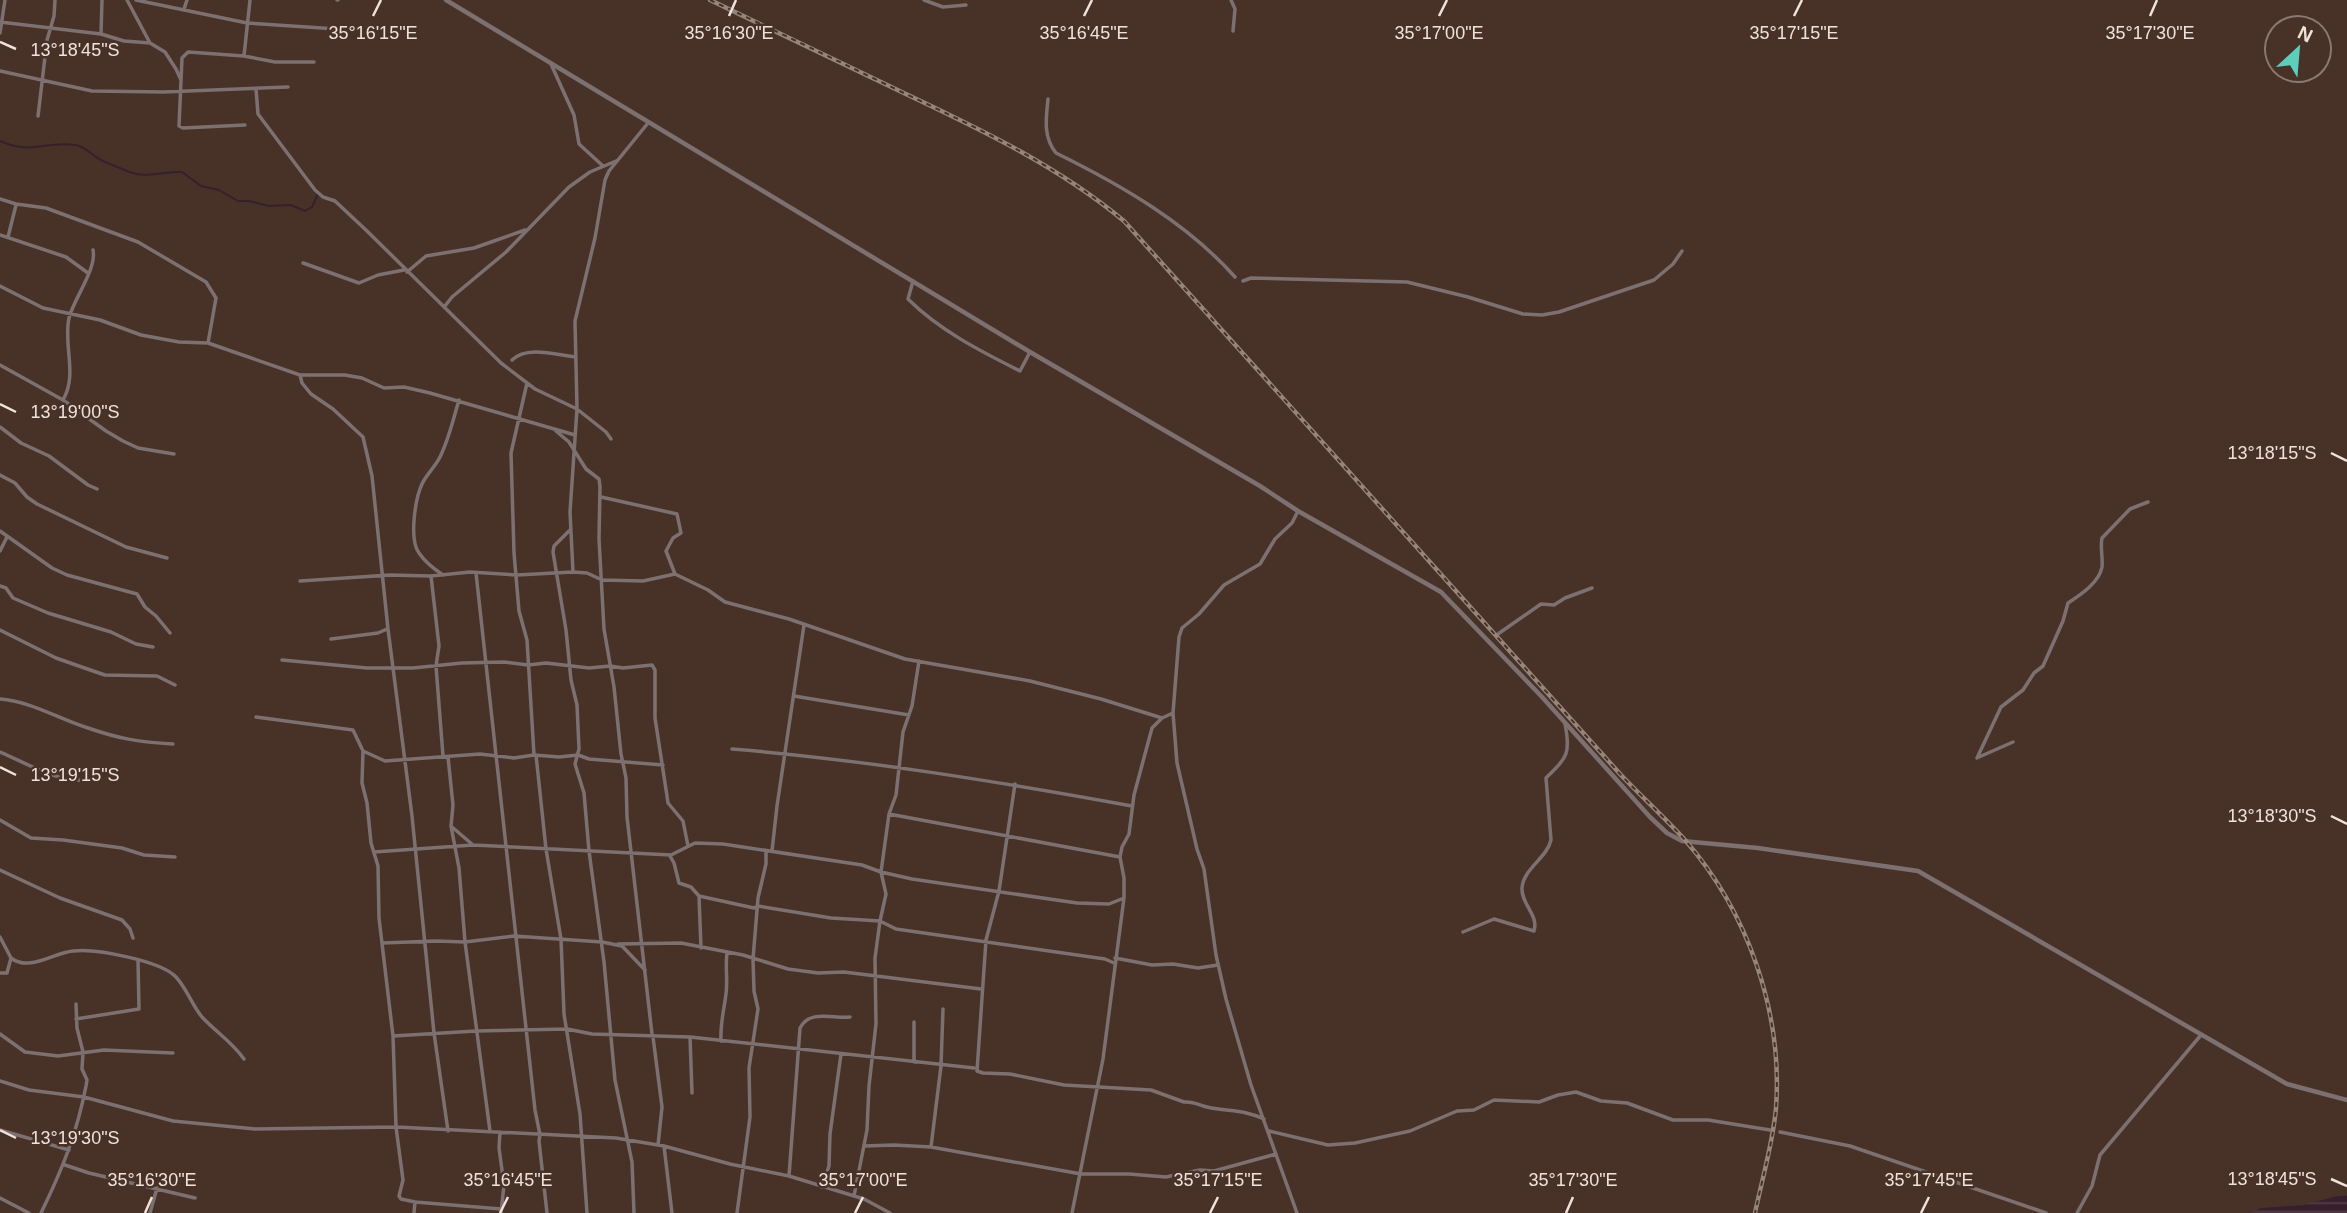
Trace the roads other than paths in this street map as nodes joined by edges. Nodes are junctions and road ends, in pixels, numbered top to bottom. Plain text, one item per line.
1 (5, 0) edge
2 (55, 0) edge
3 (102, 0) edge
4 (127, 0) edge
5 (136, 0) edge
6 (187, 0) edge
7 (250, 0) edge
8 (446, 0) edge
9 (924, 0) edge
10 (1231, 0) edge
11 (966, 5) dead end
12 (184, 9) junction
13 (1, 22) edge
14 (247, 23) junction
15 (50, 28) junction
16 (337, 29) dead end
17 (1233, 31) dead end
18 (0, 33) edge
19 (100, 34) junction
20 (150, 43) junction
21 (244, 56) junction
22 (314, 62) dead end
23 (551, 62) junction
24 (0, 71) edge
25 (41, 78) junction
26 (181, 82) junction
27 (288, 87) dead end
28 (256, 89) junction
29 (181, 91) junction
30 (1048, 99) dead end
31 (38, 116) dead end
32 (649, 121) junction
33 (245, 125) dead end
34 (618, 160) junction
35 (604, 167) junction
36 (0, 199) edge
37 (16, 204) junction
38 (526, 230) junction
39 (0, 235) edge
40 (8, 237) junction
41 (93, 250) dead end
42 (1682, 251) dead end
43 (303, 263) dead end
44 (406, 271) junction
45 (88, 273) junction
46 (1235, 277) dead end
47 (913, 281) junction
48 (1243, 281) dead end
49 (0, 286) edge
50 (444, 307) junction
51 (70, 314) junction
52 (208, 343) junction
53 (1030, 352) junction
54 (576, 357) junction
55 (512, 360) dead end
56 (0, 365) edge
57 (300, 375) junction
58 (527, 383) junction
59 (63, 400) junction
60 (459, 400) junction
61 (577, 410) junction
62 (518, 419) junction
63 (0, 427) edge
64 (556, 431) junction
65 (575, 435) junction
66 (611, 439) dead end
67 (574, 450) junction
68 (174, 454) dead end
69 (0, 475) edge
70 (97, 489) dead end
71 (601, 497) junction
72 (2148, 502) dead end
73 (1298, 511) junction
74 (570, 529) junction
75 (0, 531) edge
76 (7, 537) junction
77 (0, 551) edge
78 (167, 558) dead end
79 (573, 572) junction
80 (476, 573) junction
81 (556, 573) junction
82 (675, 574) junction
83 (443, 575) junction
84 (517, 575) junction
85 (383, 576) junction
86 (432, 576) junction
87 (602, 580) junction
88 (300, 582) dead end
89 (0, 586) edge
90 (1592, 588) dead end
91 (804, 625) junction
92 (388, 629) junction
93 (0, 630) edge
94 (170, 633) dead end
95 (1498, 634) dead end
96 (331, 639) dead end
97 (153, 647) dead end
98 (282, 660) dead end
99 (919, 661) junction
100 (487, 663) junction
101 (528, 665) junction
102 (393, 666) junction
103 (436, 666) junction
104 (610, 666) junction
105 (571, 667) junction
106 (175, 685) dead end
107 (793, 696) junction
108 (0, 699) edge
109 (1173, 713) junction
110 (909, 715) junction
111 (256, 717) dead end
112 (1162, 718) junction
113 (1565, 724) junction
114 (2013, 742) dead end
115 (173, 744) dead end
116 (732, 749) dead end
117 (363, 751) junction
118 (0, 752) edge
119 (785, 753) junction
120 (535, 755) junction
121 (578, 755) junction
122 (445, 757) junction
123 (404, 758) junction
124 (497, 758) junction
125 (622, 760) junction
126 (663, 765) junction
127 (900, 769) junction
128 (87, 780) dead end
129 (1015, 784) junction
130 (1132, 806) junction
131 (889, 814) junction
132 (0, 820) edge
133 (451, 826) junction
134 (1007, 836) junction
135 (455, 845) junction
136 (472, 845) junction
137 (507, 847) junction
138 (688, 847) junction
139 (415, 849) junction
140 (546, 849) junction
141 (766, 850) junction
142 (589, 851) junction
143 (772, 851) junction
144 (374, 852) junction
145 (631, 853) junction
146 (669, 855) junction
147 (174, 857) dead end
148 (1120, 857) junction
149 (0, 870) edge
150 (881, 872) junction
151 (999, 891) junction
152 (699, 896) junction
153 (1124, 898) junction
154 (758, 906) junction
155 (880, 921) junction
156 (1463, 932) dead end
157 (514, 936) junction
158 (0, 937) edge
159 (132, 938) dead end
160 (561, 939) junction
161 (986, 940) junction
162 (426, 941) junction
163 (465, 942) junction
164 (602, 942) junction
165 (382, 943) junction
166 (642, 943) junction
167 (618, 944) junction
168 (701, 948) junction
169 (727, 953) junction
170 (11, 958) junction
171 (138, 959) junction
172 (753, 959) junction
173 (1115, 961) junction
174 (1218, 965) junction
175 (646, 971) junction
176 (0, 973) edge
177 (877, 976) junction
178 (981, 989) junction
179 (76, 1004) dead end
180 (943, 1009) dead end
181 (850, 1017) dead end
182 (76, 1018) junction
183 (914, 1022) dead end
184 (525, 1029) junction
185 (567, 1029) junction
186 (476, 1031) junction
187 (434, 1033) junction
188 (0, 1034) edge
189 (653, 1035) junction
190 (2201, 1035) junction
191 (393, 1036) junction
192 (611, 1036) junction
193 (691, 1037) junction
194 (721, 1041) junction
195 (751, 1045) junction
196 (798, 1050) junction
197 (83, 1052) junction
198 (173, 1052) dead end
199 (841, 1054) junction
200 (871, 1058) junction
201 (244, 1059) dead end
202 (914, 1063) junction
203 (941, 1066) junction
204 (975, 1068) junction
205 (0, 1082) edge
206 (1098, 1087) junction
207 (692, 1093) dead end
208 (84, 1097) junction
209 (2347, 1100) edge
210 (1265, 1120) junction
211 (396, 1128) junction
212 (0, 1130) edge
213 (1770, 1130) dead end
214 (448, 1131) junction
215 (490, 1131) junction
216 (500, 1132) junction
217 (1269, 1132) junction
218 (1780, 1132) dead end
219 (540, 1135) junction
220 (581, 1137) junction
221 (628, 1140) junction
222 (661, 1145) junction
223 (864, 1146) junction
224 (931, 1147) junction
225 (69, 1150) junction
226 (1276, 1154) junction
227 (65, 1165) junction
228 (745, 1165) junction
229 (1081, 1174) junction
230 (789, 1175) junction
231 (822, 1187) junction
232 (157, 1188) junction
233 (854, 1196) junction
234 (0, 1198) edge
235 (195, 1198) dead end
236 (415, 1202) junction
237 (501, 1211) edge
238 (29, 1213) edge
239 (41, 1213) edge
240 (150, 1213) edge
241 (414, 1213) edge
242 (547, 1213) edge
243 (587, 1213) edge
244 (634, 1213) edge
245 (672, 1213) edge
246 (737, 1213) edge
247 (890, 1213) edge
248 (1072, 1213) edge
249 (1297, 1213) edge
250 (2046, 1213) edge
251 (2077, 1213) edge

1 - 13 street
2 - 15 street
3 - 19 street
4 - 20 street
5 - 12 street
6 - 12 street
7 - 14 street
8 - 23 street
9 - 11 street
10 - 17 street
12 - 14 street
13 - 15 street
13 - 18 street
14 - 16 street
14 - 21 street
15 - 19 street
15 - 25 street
19 - 20 street
20 - 26 street
21 - 22 street
21 - 26 street
23 - 32 street
23 - 35 street
24 - 25 street
25 - 29 street
25 - 31 street
26 - 29 street
27 - 28 street
28 - 29 street
28 - 44 street
29 - 33 street
30 - 46 street
32 - 34 street
32 - 47 street
34 - 35 street
34 - 54 street
35 - 38 street
36 - 37 street
37 - 40 street
37 - 52 street
38 - 44 street
38 - 50 street
39 - 40 street
40 - 45 street
41 - 45 street
42 - 48 street
43 - 44 street
44 - 50 street
45 - 51 street
47 - 53 street
47 - 53 street
49 - 51 street
50 - 58 street
51 - 52 street
51 - 59 street
52 - 57 street
53 - 73 street
54 - 55 street
54 - 61 street
56 - 59 street
57 - 60 street
57 - 85 street
58 - 61 street
58 - 62 street
59 - 68 street
60 - 62 street
60 - 83 street
61 - 65 street
61 - 66 street
62 - 64 street
62 - 84 street
63 - 70 street
64 - 65 street
64 - 67 street
65 - 67 street
67 - 71 street
67 - 74 street
69 - 78 street
71 - 82 street
71 - 87 street
72 - 114 street
73 - 109 street
73 - 113 street
74 - 79 street
74 - 81 street
75 - 76 street
76 - 77 street
76 - 94 street
79 - 81 street
79 - 87 street
80 - 83 street
80 - 84 street
80 - 100 street
81 - 84 street
81 - 105 street
82 - 87 street
82 - 91 street
83 - 86 street
84 - 101 street
85 - 86 street
85 - 88 street
85 - 92 street
86 - 103 street
87 - 104 street
89 - 97 street
90 - 95 street
91 - 99 street
91 - 107 street
92 - 96 street
92 - 102 street
93 - 106 street
98 - 102 street
99 - 110 street
99 - 112 street
100 - 101 street
100 - 103 street
100 - 124 street
101 - 105 street
101 - 120 street
102 - 103 street
102 - 123 street
103 - 122 street
104 - 105 street
104 - 125 street
104 - 126 street
105 - 121 street
107 - 110 street
107 - 119 street
108 - 115 street
109 - 112 street
109 - 174 street
110 - 127 street
111 - 117 street
112 - 130 street
113 - 156 street
113 - 190 street
116 - 119 street
117 - 123 street
117 - 144 street
118 - 128 street
119 - 127 street
119 - 143 street
120 - 121 street
120 - 124 street
120 - 140 street
121 - 125 street
121 - 142 street
122 - 123 street
122 - 124 street
122 - 133 street
123 - 139 street
124 - 137 street
125 - 126 street
125 - 145 street
126 - 138 street
127 - 129 street
127 - 131 street
129 - 130 street
129 - 134 street
130 - 148 street
131 - 134 street
131 - 150 street
132 - 147 street
133 - 135 street
133 - 136 street
134 - 148 street
134 - 151 street
135 - 136 street
135 - 139 street
135 - 163 street
136 - 137 street
137 - 140 street
137 - 157 street
138 - 141 street
138 - 146 street
139 - 144 street
139 - 162 street
140 - 142 street
140 - 160 street
141 - 143 street
141 - 154 street
142 - 145 street
142 - 164 street
143 - 150 street
144 - 165 street
145 - 146 street
145 - 166 street
146 - 152 street
148 - 153 street
149 - 159 street
150 - 151 street
150 - 155 street
151 - 153 street
151 - 161 street
152 - 154 street
152 - 168 street
153 - 173 street
154 - 155 street
154 - 172 street
155 - 161 street
155 - 177 street
157 - 160 street
157 - 163 street
157 - 184 street
158 - 170 street
160 - 164 street
160 - 185 street
161 - 173 street
161 - 178 street
162 - 163 street
162 - 165 street
162 - 187 street
163 - 186 street
164 - 167 street
164 - 192 street
165 - 191 street
166 - 167 street
166 - 168 street
166 - 175 street
167 - 175 street
168 - 169 street
169 - 172 street
169 - 194 street
170 - 171 street
170 - 176 street
171 - 182 street
171 - 201 street
172 - 177 street
172 - 195 street
173 - 174 street
173 - 206 street
174 - 210 street
175 - 189 street
177 - 178 street
177 - 200 street
178 - 204 street
179 - 182 street
180 - 203 street
181 - 196 street
182 - 197 street
183 - 202 street
184 - 185 street
184 - 186 street
184 - 219 street
185 - 192 street
185 - 220 street
186 - 187 street
186 - 215 street
187 - 191 street
187 - 214 street
188 - 197 street
189 - 192 street
189 - 193 street
189 - 222 street
190 - 209 street
190 - 251 street
191 - 211 street
192 - 221 street
193 - 194 street
193 - 207 street
194 - 195 street
195 - 196 street
195 - 228 street
196 - 199 street
196 - 230 street
197 - 198 street
197 - 208 street
199 - 200 street
199 - 231 street
200 - 202 street
200 - 223 street
202 - 203 street
203 - 204 street
203 - 224 street
204 - 206 street
205 - 208 street
206 - 210 street
206 - 229 street
208 - 211 street
208 - 225 street
210 - 217 street
211 - 214 street
211 - 236 street
212 - 225 street
213 - 217 street
214 - 215 street
215 - 216 street
216 - 219 street
216 - 237 street
217 - 226 street
218 - 250 street
219 - 220 street
219 - 242 street
220 - 221 street
220 - 243 street
221 - 222 street
221 - 244 street
222 - 228 street
222 - 245 street
223 - 224 street
223 - 233 street
224 - 229 street
225 - 227 street
226 - 229 street
226 - 249 street
227 - 232 street
227 - 239 street
228 - 230 street
228 - 246 street
229 - 248 street
230 - 231 street
231 - 233 street
232 - 235 street
232 - 240 street
233 - 247 street
234 - 238 street
236 - 237 street
236 - 241 street

